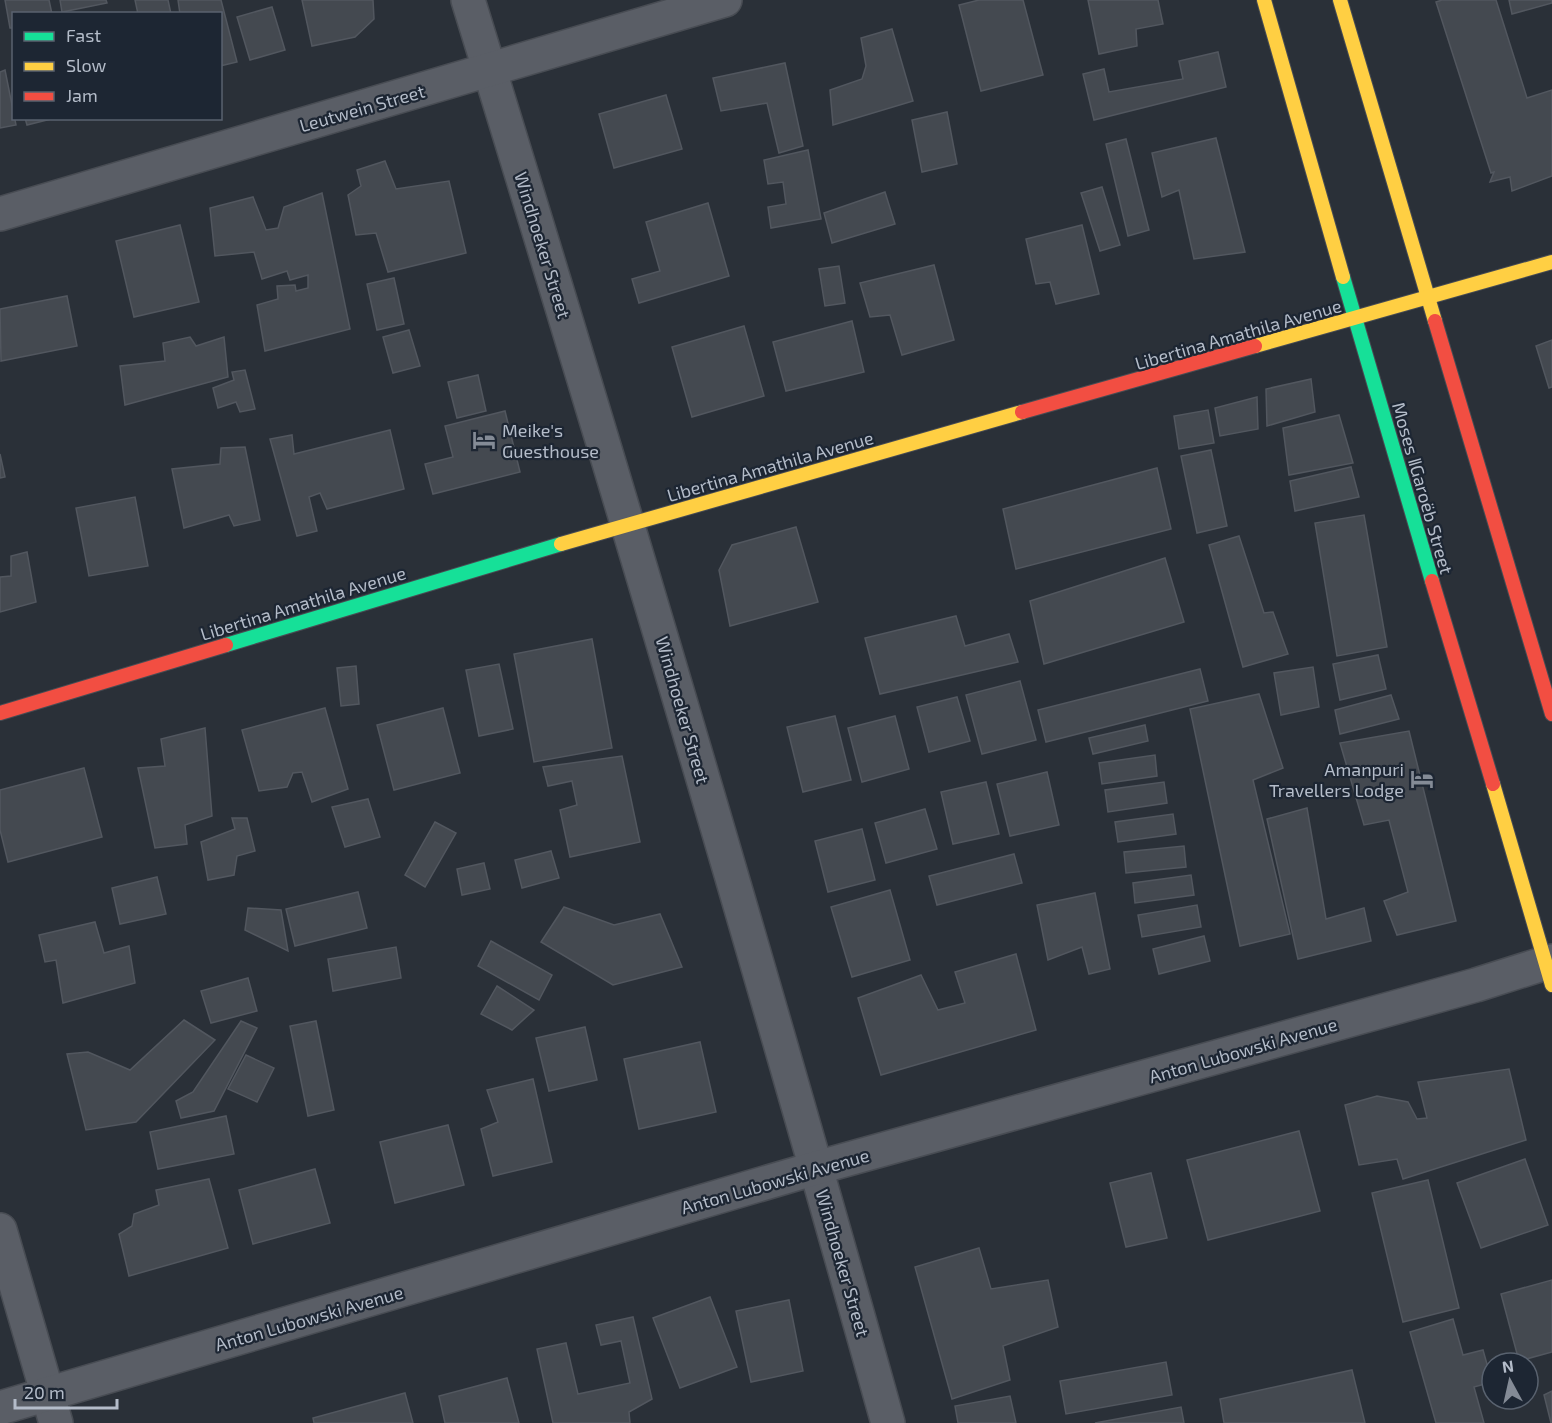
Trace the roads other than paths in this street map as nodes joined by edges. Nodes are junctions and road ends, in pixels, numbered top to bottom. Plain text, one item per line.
1 (468, 0) edge
2 (725, 0) edge
3 (1264, 0) edge
4 (1340, 0) edge
5 (490, 70) junction
6 (0, 214) edge
7 (1552, 262) edge
8 (1429, 298) junction
9 (1355, 320) junction
10 (629, 524) junction
11 (0, 713) edge
12 (1552, 714) edge
13 (1550, 969) edge
14 (816, 1168) junction
15 (0, 1230) edge
16 (0, 1408) edge
17 (52, 1409) edge
18 (888, 1423) edge

1 - 5 street, Windhoeker Street
2 - 5 street, Leutwein Street
3 - 9 main road, Moses ǁGaroëb Street
4 - 8 main road
5 - 6 street, Leutwein Street
5 - 10 street, Windhoeker Street
7 - 8 main road, Libertina Amathila Avenue
8 - 9 main road, Libertina Amathila Avenue
8 - 12 main road
9 - 10 main road, Libertina Amathila Avenue
9 - 13 main road, Moses ǁGaroëb Street
10 - 11 main road, Libertina Amathila Avenue
10 - 14 street, Windhoeker Street
13 - 14 street, Anton Lubowski Avenue
14 - 17 street, Anton Lubowski Avenue
14 - 18 street, Windhoeker Street
15 - 17 street
16 - 17 street, Anton Lubowski Avenue

